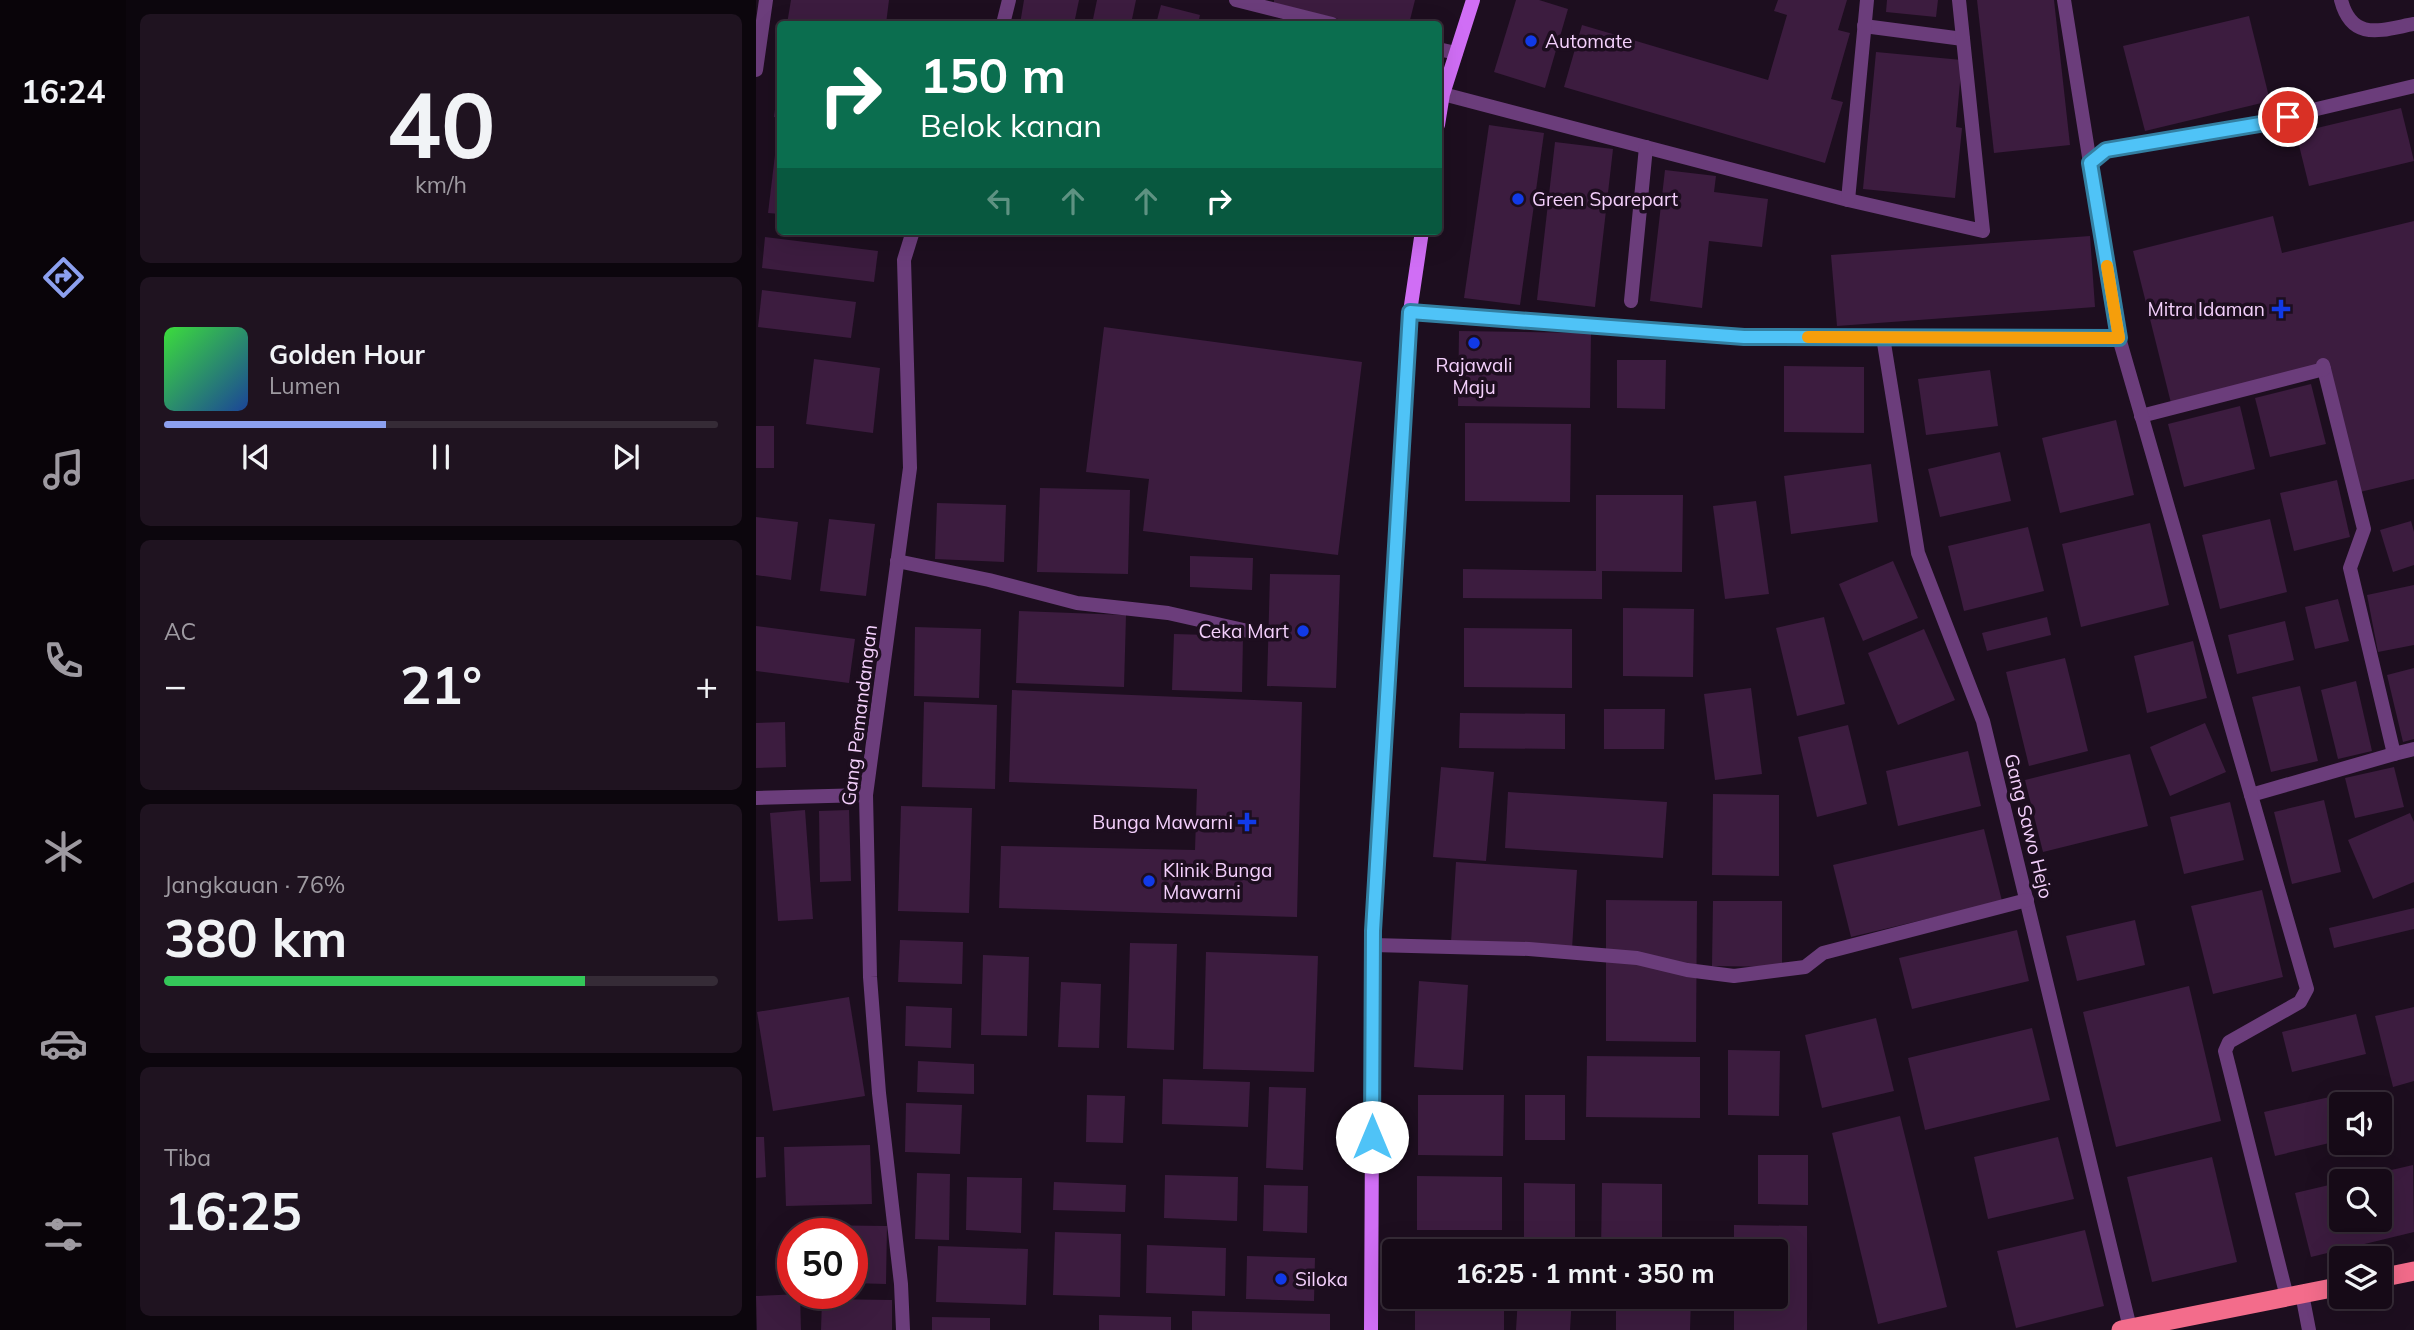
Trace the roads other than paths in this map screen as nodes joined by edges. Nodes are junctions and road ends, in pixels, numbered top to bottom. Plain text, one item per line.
1 (766, 0) edge
2 (1009, 0) edge
3 (1236, 0) edge
4 (1473, 0) edge
5 (1867, 0) edge
6 (1959, 0) edge
7 (2064, 0) edge
8 (2341, 0) edge
9 (1004, 21) edge
10 (1320, 21) edge
11 (2414, 24) edge
12 (1864, 26) junction
13 (1963, 39) junction
14 (1442, 50) edge
15 (1456, 53) junction
16 (756, 70) edge
17 (2414, 86) edge
18 (1443, 94) junction
19 (1442, 100) edge
20 (1646, 147) junction
21 (2090, 163) junction
22 (1848, 200) junction
23 (912, 235) edge
24 (1421, 235) edge
25 (1631, 301) dead end
26 (1410, 312) junction
27 (1883, 337) junction
28 (2119, 338) junction
29 (2141, 416) junction
30 (897, 561) junction
31 (1248, 631) dead end
32 (2414, 749) edge
33 (2394, 754) junction
34 (866, 795) junction
35 (2251, 795) junction
36 (756, 798) edge
37 (2027, 900) junction
38 (1373, 945) junction
39 (2414, 1271) edge
40 (2392, 1276) edge
41 (2329, 1289) edge
42 (2294, 1296) junction
43 (2126, 1329) edge
44 (903, 1330) edge
45 (1371, 1330) edge
46 (2309, 1330) edge

1 - 16 street
2 - 9 street
3 - 10 street
4 - 15 main road
5 - 12 street
6 - 13 street
7 - 21 street
8 - 11 street
12 - 13 street
12 - 22 street
13 - 22 street
14 - 15 street
15 - 18 main road
17 - 21 street
18 - 19 main road
18 - 20 street
20 - 22 street
20 - 25 street
21 - 28 street
23 - 30 street, Gang Pemandangan
24 - 26 main road
26 - 27 street
26 - 38 main road
27 - 28 street
27 - 37 street, Gang Sawo Hejo
28 - 29 street
29 - 33 street
29 - 35 street
30 - 31 street
30 - 34 street, Gang Pemandangan
32 - 33 street
33 - 35 street
34 - 36 street
34 - 44 street, Gang Pemandangan
35 - 42 street
37 - 38 street
37 - 43 street, Gang Sawo Hejo
38 - 45 main road
39 - 40 highway
41 - 42 highway
42 - 43 highway
42 - 46 street

